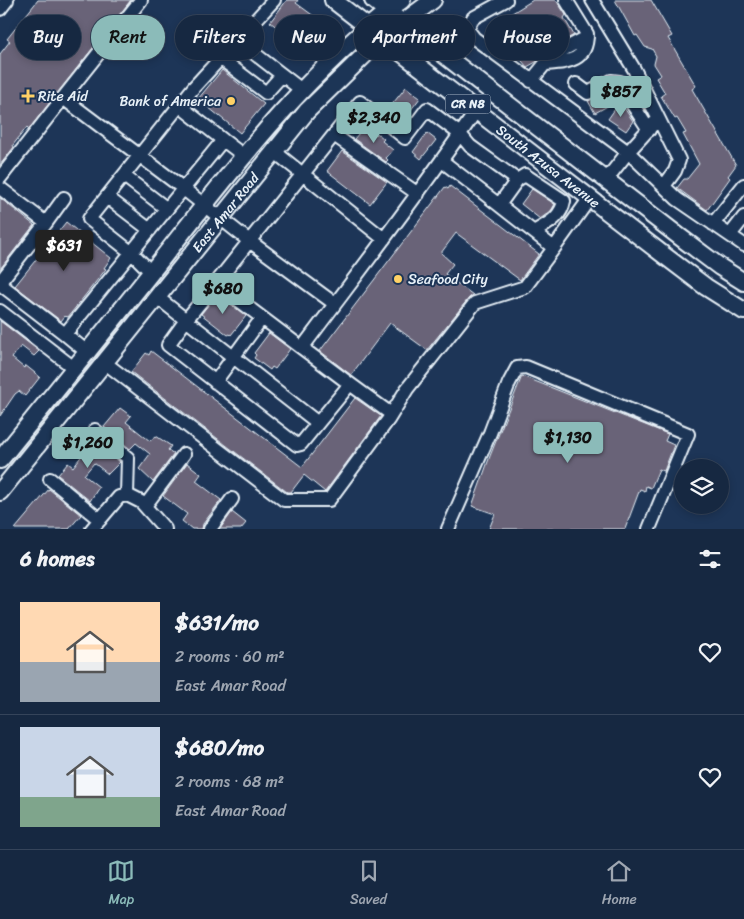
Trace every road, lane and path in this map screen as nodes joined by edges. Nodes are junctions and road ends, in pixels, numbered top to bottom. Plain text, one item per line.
1 (7, 0) edge
2 (141, 0) edge
3 (333, 0) edge
4 (373, 0) edge
5 (402, 0) edge
6 (433, 0) edge
7 (506, 0) edge
8 (566, 0) edge
9 (592, 0) edge
10 (268, 2) edge
11 (0, 9) edge
12 (388, 11) junction
13 (257, 15) edge
14 (386, 15) edge
15 (393, 15) edge
16 (413, 15) edge
17 (354, 16) edge
18 (354, 50) edge
19 (354, 57) edge
20 (218, 60) edge
21 (223, 60) edge
22 (263, 60) edge
23 (410, 60) edge
24 (451, 60) edge
25 (282, 75) junction
26 (531, 81) junction
27 (576, 84) dead end
28 (303, 91) junction
29 (64, 98) junction
30 (180, 106) junction
31 (476, 111) junction
32 (658, 119) junction
33 (649, 130) junction
34 (460, 134) junction
35 (334, 135) junction
36 (223, 140) junction
37 (274, 152) junction
38 (628, 152) junction
39 (140, 156) junction
40 (244, 156) junction
41 (442, 161) junction
42 (302, 174) junction
43 (124, 176) junction
44 (0, 178) edge
45 (517, 180) junction
46 (606, 180) junction
47 (744, 185) edge
48 (664, 186) junction
49 (182, 187) junction
50 (0, 188) edge
51 (418, 194) junction
52 (107, 196) junction
53 (64, 198) dead end
54 (590, 198) junction
55 (204, 205) junction
56 (499, 205) junction
57 (167, 209) junction
58 (744, 217) edge
59 (221, 218) junction
60 (46, 222) junction
61 (713, 224) junction
62 (150, 230) junction
63 (534, 232) junction
64 (730, 235) junction
65 (244, 237) junction
66 (384, 239) junction
67 (744, 245) edge
68 (554, 248) junction
69 (132, 253) junction
70 (151, 272) junction
71 (744, 282) edge
72 (0, 283) edge
73 (216, 283) junction
74 (157, 297) junction
75 (335, 304) junction
76 (0, 311) edge
77 (744, 311) edge
78 (262, 318) junction
79 (186, 320) junction
80 (65, 334) junction
81 (302, 348) junction
82 (87, 352) junction
83 (233, 357) junction
84 (104, 362) junction
85 (74, 368) junction
86 (215, 382) junction
87 (350, 384) junction
88 (390, 417) junction
89 (318, 423) junction
90 (95, 430) dead end
91 (184, 454) dead end
92 (0, 460) edge
93 (50, 480) dead end
94 (0, 492) edge
95 (127, 495) junction
96 (232, 499) dead end
97 (145, 506) junction
98 (96, 524) edge
99 (165, 529) edge
100 (210, 529) edge
101 (448, 529) edge
102 (649, 529) edge

1 - 11 street
2 - 29 street
3 - 17 main road, South Azusa Avenue / CR N8
4 - 12 main road, South Azusa Avenue / CR N8
5 - 12 main road, East Amar Road
6 - 16 main road, East Amar Road
7 - 26 street
8 - 26 street
9 - 32 street
10 - 13 street
12 - 14 main road, East Amar Road
12 - 15 main road, South Azusa Avenue / CR N8
18 - 28 main road, East Amar Road
19 - 37 main road, East Amar Road
20 - 30 street
21 - 25 street
22 - 25 street
23 - 31 main road, South Azusa Avenue / CR N8
24 - 46 main road, South Azusa Avenue / CR N8
25 - 28 street
26 - 38 street
27 - 33 street
28 - 40 main road, East Amar Road
29 - 39 street
29 - 44 street
30 - 36 street
30 - 39 street
31 - 34 street
31 - 54 main road, South Azusa Avenue / CR N8
32 - 33 street
32 - 48 street
33 - 38 street
34 - 35 street
34 - 41 street
34 - 45 street
35 - 42 street
35 - 51 street
36 - 40 street
36 - 49 street
37 - 42 street
37 - 59 main road, East Amar Road
38 - 46 street
38 - 48 street
39 - 43 street
39 - 49 street
40 - 55 main road, East Amar Road
41 - 51 street
41 - 56 street
42 - 65 street
42 - 66 street
43 - 52 street
43 - 57 street
45 - 56 street
45 - 63 street
46 - 54 main road
46 - 71 main road, South Azusa Avenue / CR N8
47 - 61 street
48 - 61 street
49 - 55 street
49 - 57 street
50 - 60 street
51 - 66 street
52 - 62 street
52 - 69 street
53 - 60 street
54 - 68 street
54 - 77 main road, South Azusa Avenue / CR N8
55 - 59 street
55 - 70 main road, East Amar Road
56 - 63 street
57 - 62 street
58 - 64 street
59 - 65 street
59 - 74 main road, East Amar Road
60 - 72 street
61 - 64 street
62 - 69 street
63 - 68 street
64 - 67 street
65 - 73 street
65 - 75 street
66 - 75 street
68 - 88 street
69 - 70 street
69 - 80 street
70 - 82 main road, East Amar Road
72 - 80 street
73 - 78 street
73 - 79 street
74 - 79 street
74 - 84 main road, East Amar Road
75 - 81 street
76 - 85 street
78 - 81 street
78 - 83 street
79 - 83 street
79 - 86 street
80 - 82 street
81 - 87 street
82 - 85 main road, East Amar Road
83 - 86 street
83 - 89 street
84 - 88 street
84 - 94 main road, East Amar Road
85 - 92 main road, East Amar Road
86 - 89 street
87 - 88 street
87 - 89 street
90 - 95 street
91 - 97 street
93 - 98 street
95 - 97 street
95 - 98 street
96 - 100 street
97 - 99 street
101 - 102 street

